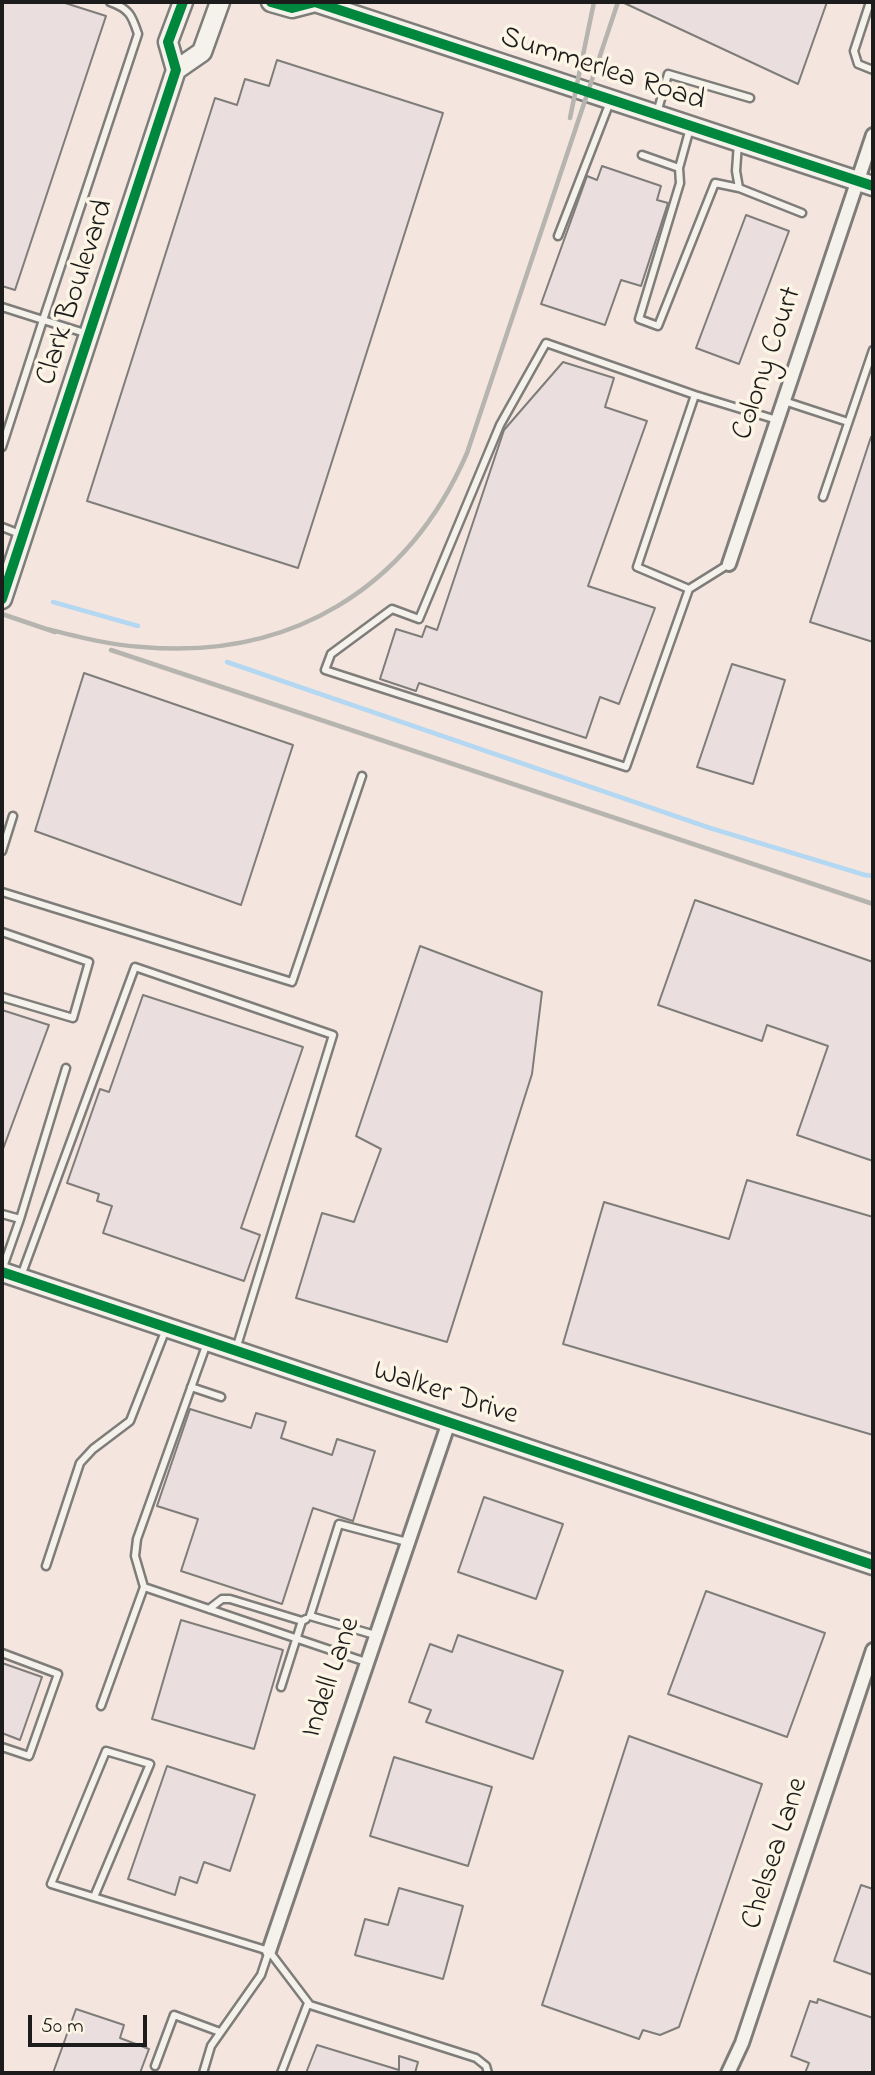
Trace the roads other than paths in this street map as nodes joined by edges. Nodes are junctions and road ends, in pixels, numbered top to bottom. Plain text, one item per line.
1 (110, 2) edge
2 (183, 2) edge
3 (220, 2) edge
4 (271, 2) edge
5 (315, 2) edge
6 (870, 2) edge
7 (177, 70) junction
8 (873, 70) edge
9 (750, 98) dead end
10 (611, 100) junction
11 (657, 115) junction
12 (690, 126) junction
13 (873, 135) edge
14 (738, 141) junction
15 (642, 155) dead end
16 (679, 168) junction
17 (866, 184) edge
18 (739, 188) junction
19 (802, 213) dead end
20 (558, 236) dead end
21 (2, 307) edge
22 (43, 320) junction
23 (89, 335) junction
24 (873, 350) edge
25 (695, 395) junction
26 (784, 401) junction
27 (778, 420) junction
28 (848, 422) junction
29 (2, 447) edge
30 (822, 497) dead end
31 (2, 527) edge
32 (23, 535) junction
33 (729, 564) joint
34 (690, 589) junction
35 (2, 599) edge
36 (362, 776) dead end
37 (13, 816) dead end
38 (2, 851) edge
39 (2, 892) edge
40 (2, 932) edge
41 (2, 997) edge
42 (66, 1068) dead end
43 (2, 1214) edge
44 (20, 1219) junction
45 (2, 1272) edge
46 (20, 1278) junction
47 (167, 1328) junction
48 (207, 1341) junction
49 (235, 1350) junction
50 (191, 1387) junction
51 (220, 1397) dead end
52 (449, 1422) junction
53 (407, 1542) junction
54 (873, 1564) edge
55 (46, 1566) dead end
56 (144, 1587) junction
57 (209, 1609) junction
58 (310, 1616) junction
59 (302, 1621) junction
60 (375, 1635) junction
61 (296, 1638) junction
62 (873, 1650) edge
63 (2, 1653) edge
64 (366, 1662) junction
65 (281, 1687) dead end
66 (101, 1706) dead end
67 (2, 1747) edge
68 (94, 1897) junction
69 (269, 1951) junction
70 (308, 2003) junction
71 (220, 2032) junction
72 (155, 2066) dead end
73 (203, 2073) edge
74 (281, 2073) edge
75 (488, 2073) edge
76 (728, 2073) edge

1 - 22 lane
2 - 7 street
3 - 7 street
4 - 5 street, Summerlea Road
5 - 10 street, Summerlea Road
6 - 8 lane
7 - 23 street, Clark Boulevard
9 - 11 lane
10 - 11 street, Summerlea Road
10 - 20 lane
11 - 12 street, Summerlea Road
12 - 14 street, Summerlea Road
12 - 16 lane
13 - 17 street, Colony Court
14 - 17 street, Summerlea Road
14 - 18 lane
15 - 16 lane
16 - 18 lane
17 - 26 street, Colony Court
18 - 19 lane
21 - 22 lane
22 - 23 lane
22 - 29 lane
23 - 32 street, Clark Boulevard
24 - 28 lane
25 - 27 lane
25 - 34 lane
25 - 34 lane
26 - 27 street, Colony Court
26 - 28 lane
27 - 33 street, Colony Court
28 - 30 lane
31 - 32 lane
32 - 35 street, Clark Boulevard
33 - 34 lane
36 - 39 lane
37 - 38 lane
40 - 41 lane
42 - 44 lane
43 - 44 lane
44 - 45 lane
45 - 46 street, Walker Drive
46 - 47 street, Walker Drive
46 - 49 lane
47 - 48 street, Walker Drive
47 - 55 lane
48 - 49 street, Walker Drive
48 - 50 lane
49 - 52 street, Walker Drive
50 - 51 lane
50 - 56 lane
52 - 53 street, Indell Lane
52 - 54 street, Walker Drive
53 - 58 lane
53 - 60 street, Indell Lane
56 - 57 lane
56 - 66 lane
57 - 59 lane
57 - 61 lane
58 - 59 lane
58 - 60 lane
59 - 61 lane
60 - 64 street, Indell Lane
61 - 64 lane
61 - 65 lane
62 - 76 street, Chelsea Lane
63 - 67 lane
64 - 69 street, Indell Lane
68 - 68 lane
68 - 69 lane
69 - 70 lane
69 - 71 lane
70 - 74 lane
70 - 75 lane
71 - 72 lane
71 - 73 lane

